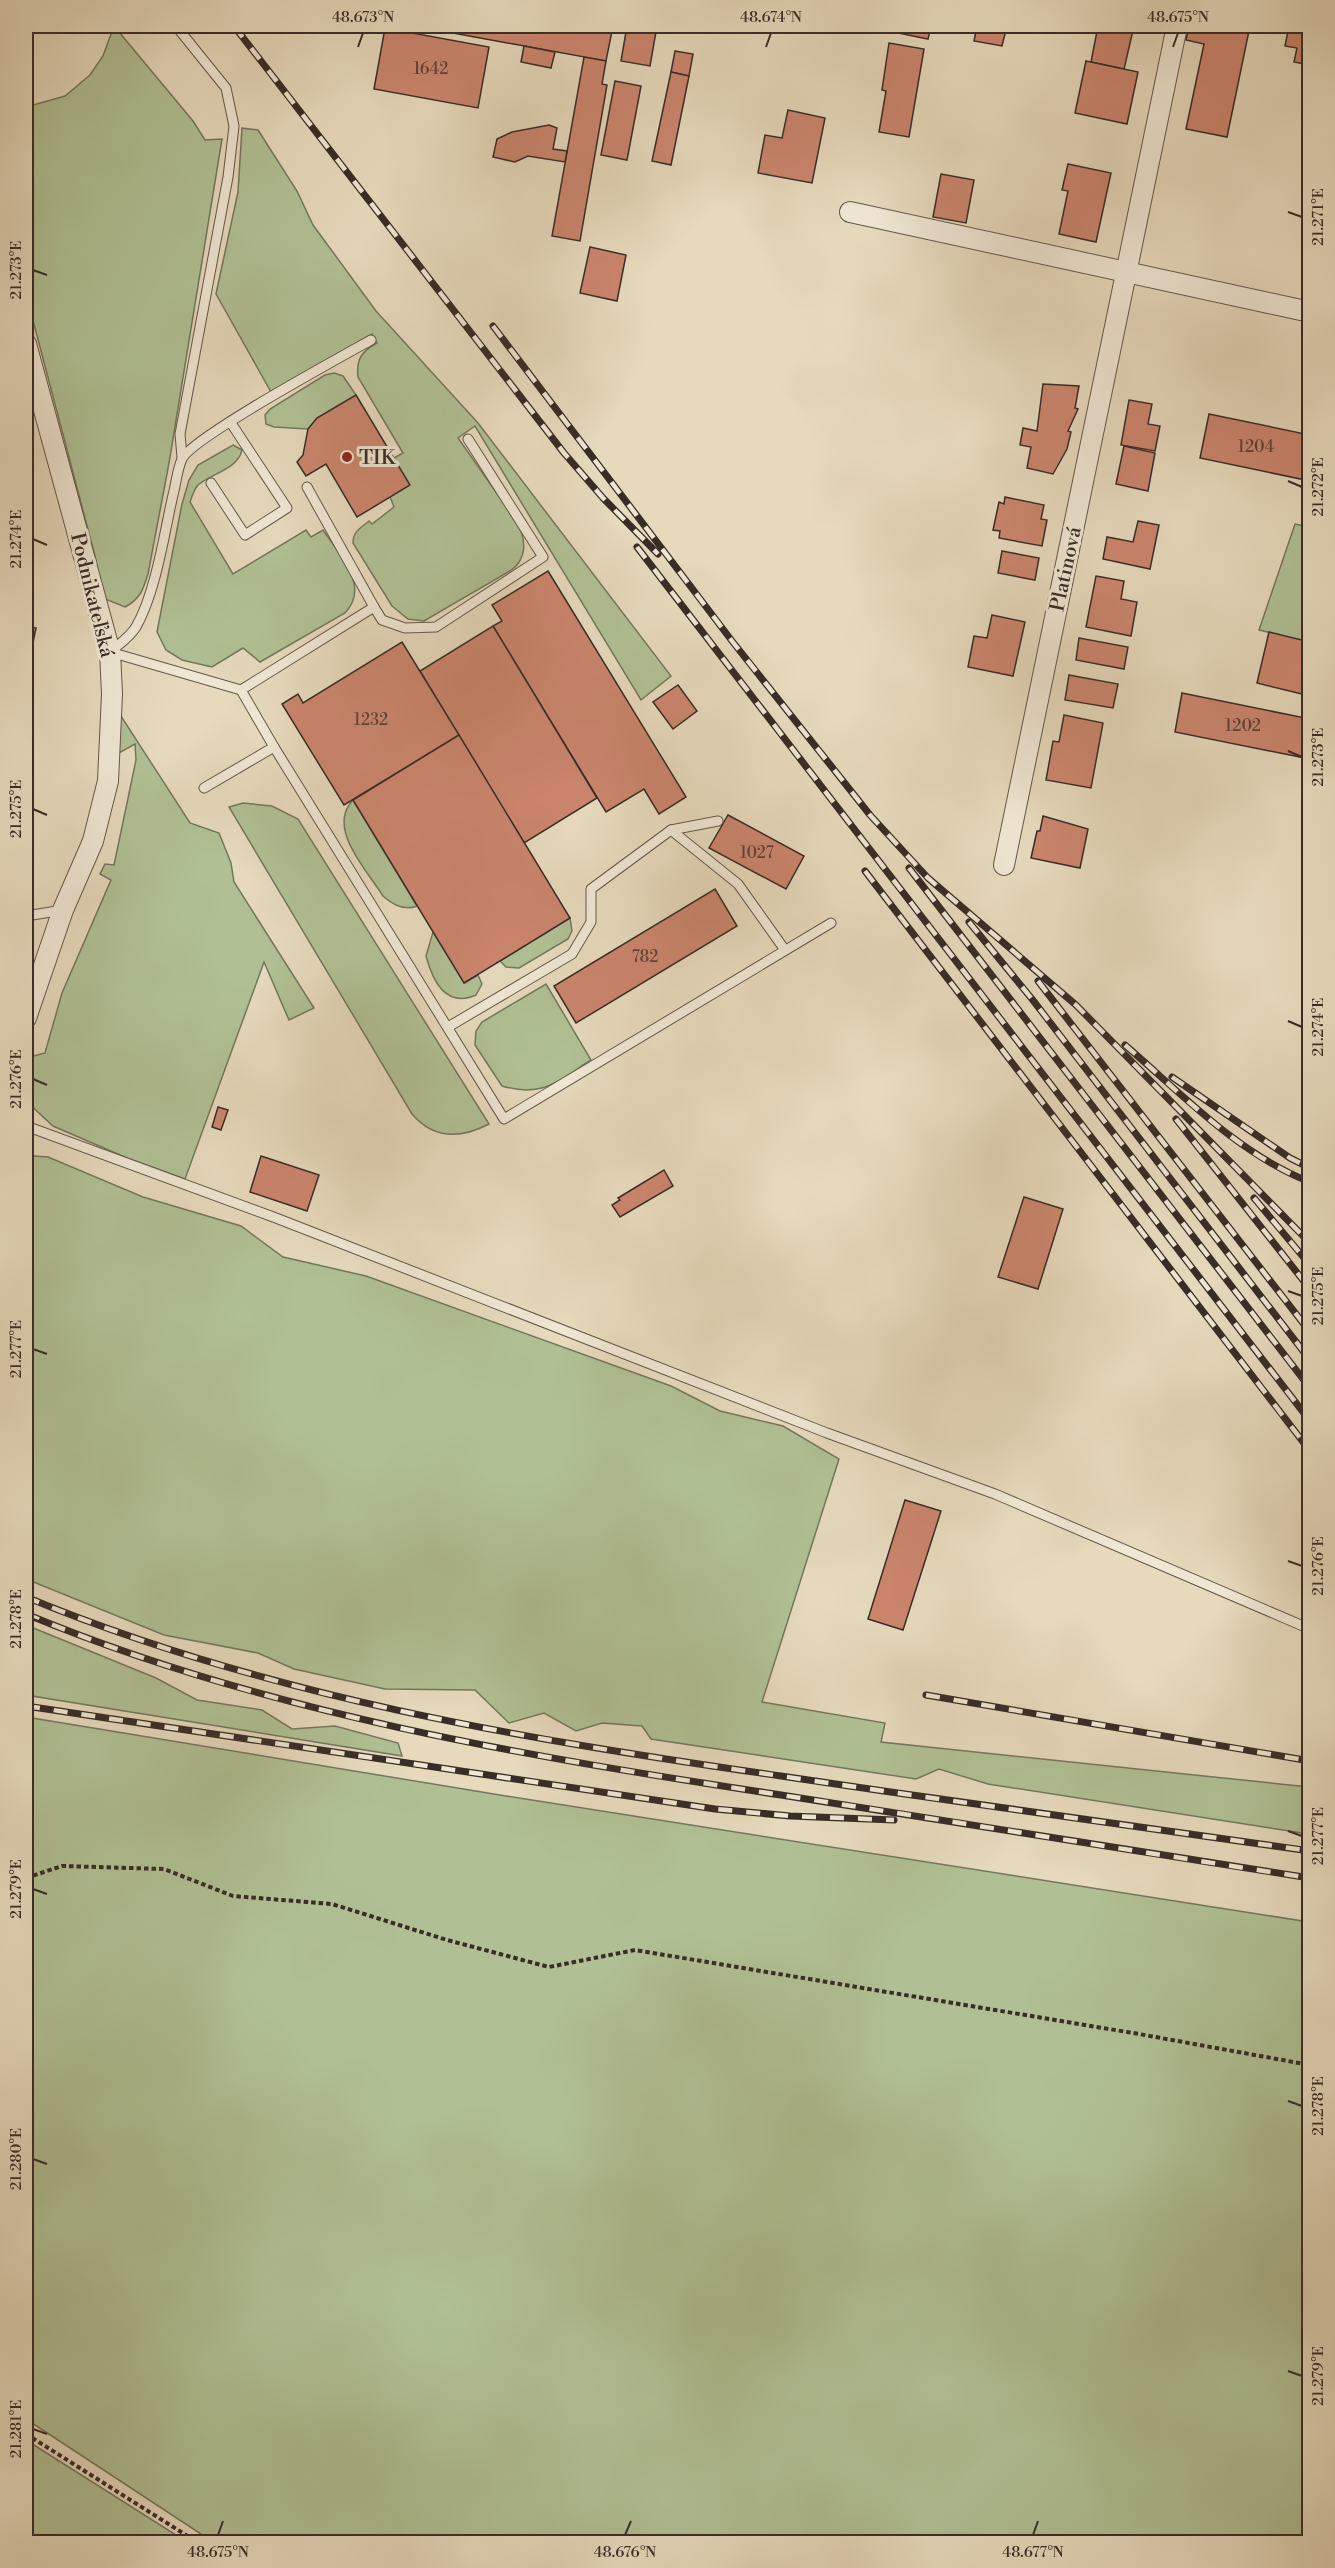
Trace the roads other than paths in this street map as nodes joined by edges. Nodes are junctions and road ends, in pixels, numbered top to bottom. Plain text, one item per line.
1 (176, 26) edge
2 (1177, 26) edge
3 (850, 213) dead end
4 (1125, 273) junction
5 (1310, 312) edge
6 (371, 340) dead end
7 (26, 344) edge
8 (231, 423) junction
9 (468, 439) dead end
10 (182, 457) junction
11 (211, 483) dead end
12 (307, 487) dead end
13 (374, 607) junction
14 (110, 652) junction
15 (241, 690) junction
16 (274, 747) junction
17 (204, 788) dead end
18 (718, 821) dead end
19 (671, 830) junction
20 (1004, 865) dead end
21 (63, 910) junction
22 (26, 916) edge
23 (831, 922) dead end
24 (785, 950) junction
25 (26, 1018) edge
26 (448, 1027) junction
27 (26, 1126) edge
28 (1310, 1629) edge

1 - 10 lane
2 - 4 street, Platinová
3 - 4 street
4 - 5 street
4 - 20 street, Platinová
6 - 8 lane
7 - 14 street, Podnikateľská
8 - 10 lane
8 - 11 lane
9 - 13 lane
10 - 14 lane
12 - 13 lane
13 - 15 lane
14 - 15 lane
14 - 21 street, Podnikateľská
15 - 16 lane
16 - 17 lane
16 - 26 lane
18 - 19 lane
19 - 24 lane
19 - 26 lane
21 - 22 lane
21 - 25 street, Podnikateľská
23 - 24 lane
24 - 26 lane
27 - 28 lane

